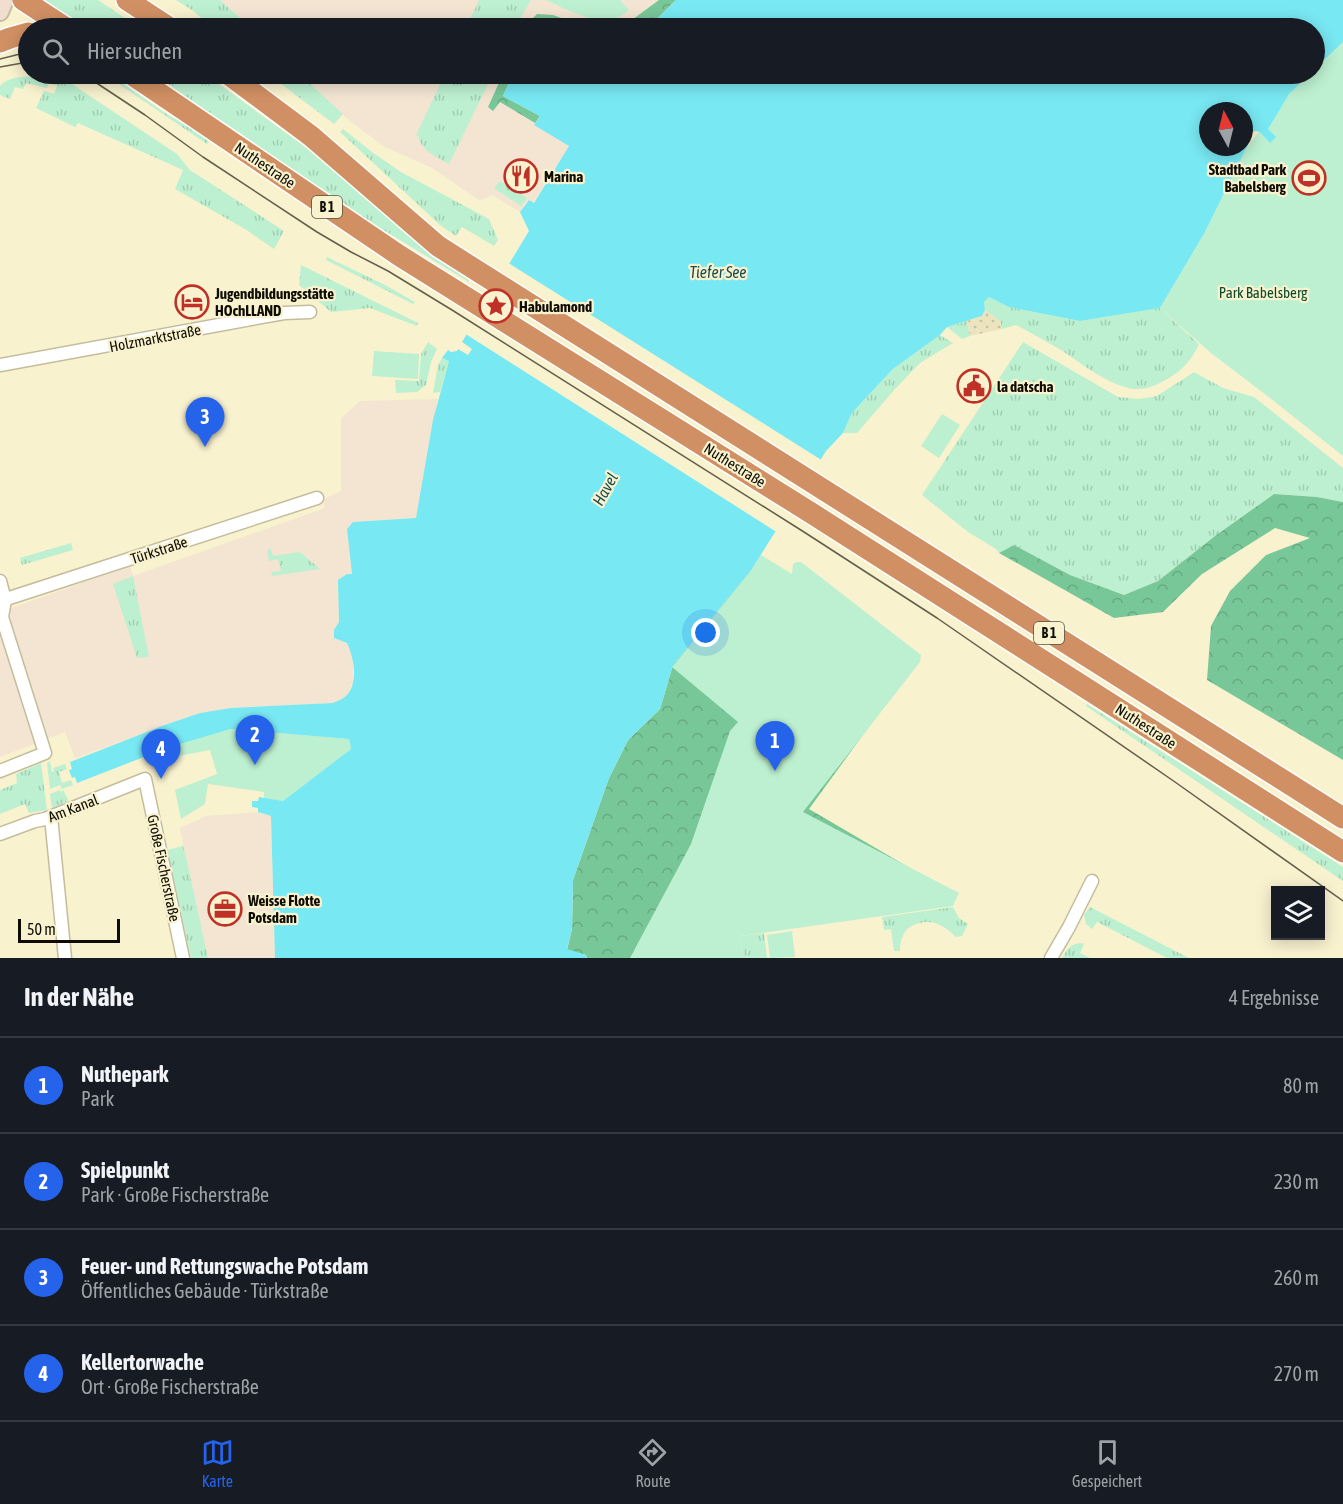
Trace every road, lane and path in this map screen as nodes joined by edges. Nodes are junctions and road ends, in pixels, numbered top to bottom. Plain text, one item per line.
1 (5, 0) edge
2 (23, 0) edge
3 (127, 0) edge
4 (0, 12) edge
5 (51, 18) edge
6 (155, 18) edge
7 (18, 36) edge
8 (0, 42) edge
9 (146, 84) edge
10 (241, 84) edge
11 (310, 312) dead end
12 (0, 365) edge
13 (317, 498) dead end
14 (0, 581) edge
15 (2, 600) edge
16 (0, 771) edge
17 (145, 779) joint
18 (51, 817) junction
19 (1343, 818) edge
20 (0, 834) edge
21 (1343, 852) edge
22 (1092, 880) dead end
23 (65, 958) edge
24 (183, 958) edge
25 (1051, 958) edge

1 - 4 street
2 - 5 highway
3 - 6 highway
7 - 8 highway
9 - 21 highway, Nuthestraße / B 1
10 - 19 highway, Nuthestraße / B 1
11 - 12 street, Holzmarktstraße
13 - 15 street, Türkstraße
14 - 15 street
15 - 16 street
17 - 18 street, Am Kanal
17 - 24 street, Große Fischerstraße
18 - 20 street, Am Kanal
18 - 23 street
22 - 25 street

